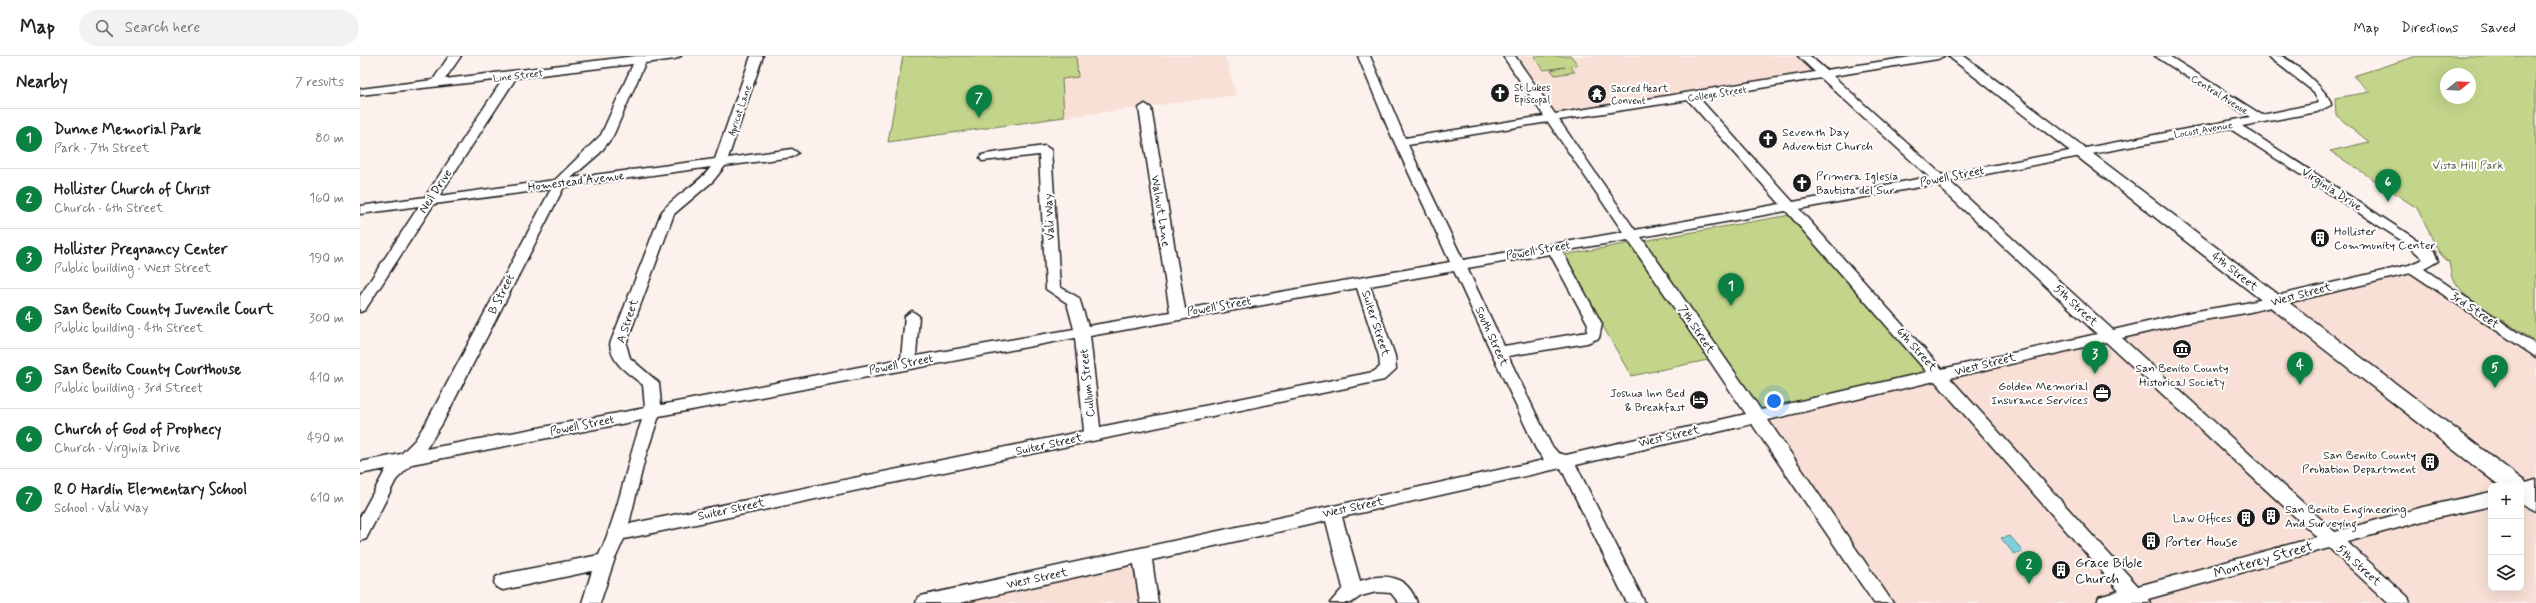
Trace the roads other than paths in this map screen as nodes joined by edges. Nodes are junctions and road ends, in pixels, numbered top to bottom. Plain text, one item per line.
1 (455, 56) edge
2 (676, 56) edge
3 (757, 56) edge
4 (1364, 56) edge
5 (1509, 56) edge
6 (1804, 56) edge
7 (1938, 56) edge
8 (1955, 56) edge
9 (2161, 56) edge
10 (2274, 56) edge
11 (641, 58) edge
12 (511, 76) junction
13 (1825, 76) junction
14 (436, 84) junction
15 (360, 92) edge
16 (1692, 96) junction
17 (1145, 108) dead end
18 (1552, 118) junction
19 (2259, 118) junction
20 (2231, 124) junction
21 (1401, 142) junction
22 (2080, 152) junction
23 (792, 153) dead end
24 (986, 158) dead end
25 (720, 163) junction
26 (1939, 179) junction
27 (560, 183) junction
28 (429, 201) junction
29 (1791, 206) junction
30 (360, 210) edge
31 (1632, 234) junction
32 (1553, 247) junction
33 (1458, 264) junction
34 (2413, 268) junction
35 (1362, 282) junction
36 (2273, 302) junction
37 (360, 307) edge
38 (1178, 313) junction
39 (912, 316) dead end
40 (1082, 331) junction
41 (2109, 336) junction
42 (1500, 352) junction
43 (2536, 352) edge
44 (908, 363) junction
45 (1941, 376) junction
46 (653, 411) junction
47 (1755, 417) junction
48 (1093, 434) junction
49 (404, 460) junction
50 (1566, 460) junction
51 (360, 468) edge
52 (2511, 483) edge
53 (2536, 487) edge
54 (2524, 490) edge
55 (2524, 493) edge
56 (2488, 500) edge
57 (2536, 502) edge
58 (1332, 512) junction
59 (618, 533) junction
60 (360, 534) edge
61 (2331, 540) junction
62 (1142, 555) junction
63 (605, 561) junction
64 (503, 582) dead end
65 (1353, 590) junction
66 (2137, 599) edge
67 (591, 603) edge
68 (925, 603) edge
69 (1148, 603) edge
70 (1339, 603) edge
71 (1408, 603) edge
72 (1636, 603) edge
73 (1884, 603) edge
74 (2106, 603) edge
75 (2401, 603) edge

1 - 14 street
2 - 11 street, Line Street
3 - 25 street, Apricot Lane
4 - 21 street, South Street
5 - 18 street, 7th Street
6 - 13 street, 5th Street
7 - 13 street, College Street
8 - 22 main road, 4th Street
9 - 19 street, Central Avenue
10 - 19 street, Locust Avenue
11 - 12 street, Line Street
11 - 27 street, B Street
12 - 14 street, Line Street
12 - 28 street, Neil Drive
13 - 16 street, College Street
13 - 26 street, 5th Street
14 - 15 street, Line Street
16 - 18 street, College Street
16 - 29 street, 6th Street
17 - 38 street, Walnut Lane
18 - 21 street, College Street
18 - 31 street, 7th Street
19 - 20 street, Locust Avenue
20 - 22 street, Locust Avenue
20 - 34 street, Virginia Drive
21 - 33 street, South Street
22 - 26 street, Powell Street
22 - 36 main road, 4th Street
23 - 25 street, Homestead Avenue
24 - 40 street, Vali Way
25 - 27 street, Homestead Avenue
25 - 46 street, A Street
26 - 29 street, Powell Street
26 - 41 street, 5th Street
27 - 28 street, Homestead Avenue
27 - 49 street, B Street
28 - 30 street, Homestead Avenue
28 - 37 street, Neil Drive
29 - 31 street, Powell Street
29 - 45 street, 6th Street
31 - 32 street, Powell Street
31 - 47 street, 7th Street
32 - 33 street, Powell Street
32 - 42 street
33 - 35 street, Powell Street
33 - 42 street, South Street
34 - 36 street, West Street
34 - 43 street, 3rd Street
35 - 38 street, Powell Street
35 - 48 street, Suiter Street
36 - 41 street, West Street
36 - 52 main road, 4th Street
38 - 40 street, Powell Street
39 - 44 street
40 - 44 street, Powell Street
40 - 48 street, Cullum Street
41 - 45 street, West Street
41 - 61 street, 5th Street
42 - 50 street, South Street
44 - 46 street, Powell Street
45 - 47 street, West Street
45 - 66 street, 6th Street
46 - 49 street, Powell Street
46 - 59 street, A Street
47 - 50 street, West Street
47 - 73 street, 7th Street
48 - 59 street, Suiter Street
49 - 51 street, Powell Street
49 - 60 street, B Street
50 - 58 street, West Street
50 - 72 street
53 - 54 street
55 - 57 main road
56 - 61 street, Monterey Street
58 - 62 street, West Street
58 - 65 street
59 - 63 street, A Street
61 - 66 street, Monterey Street
61 - 75 street, 5th Street
62 - 68 street, West Street
62 - 69 street
63 - 64 street
63 - 67 street, A Street
65 - 70 street
65 - 71 street
66 - 74 street, Monterey Street

